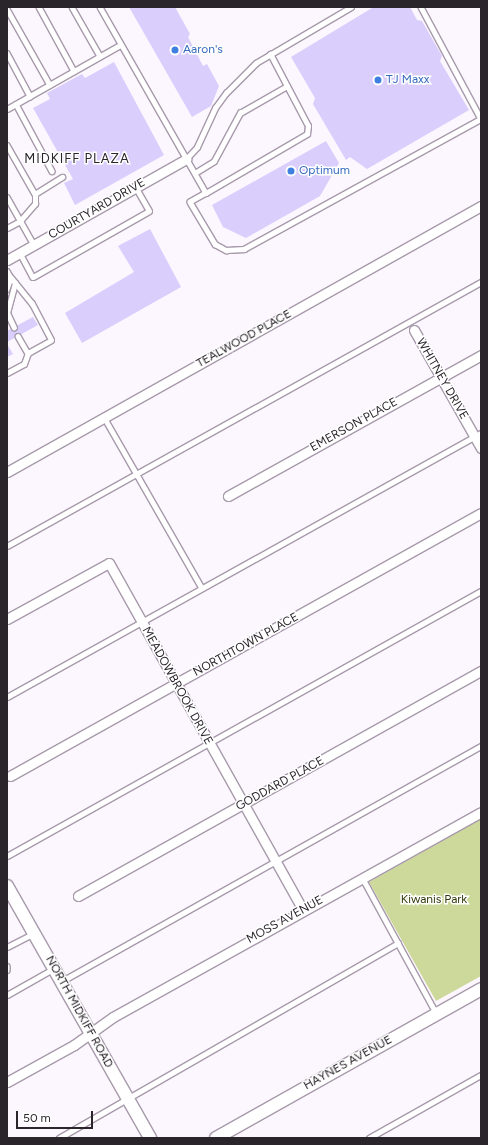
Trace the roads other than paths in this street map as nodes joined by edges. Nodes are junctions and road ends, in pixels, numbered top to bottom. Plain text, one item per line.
1 (39, 7) edge
2 (72, 7) edge
3 (100, 7) edge
4 (351, 7) edge
5 (421, 7) edge
6 (7, 9) edge
7 (120, 45) junction
8 (7, 52) edge
9 (270, 54) junction
10 (100, 56) junction
11 (74, 72) junction
12 (50, 85) junction
13 (287, 86) junction
14 (30, 96) junction
15 (16, 104) junction
16 (7, 109) edge
17 (481, 119) edge
18 (7, 145) edge
19 (186, 159) junction
20 (52, 171) dead end
21 (195, 173) junction
22 (62, 177) dead end
23 (135, 187) junction
24 (206, 193) junction
25 (35, 194) junction
26 (7, 197) edge
27 (481, 206) edge
28 (20, 221) junction
29 (7, 228) edge
30 (34, 245) junction
31 (20, 253) junction
32 (7, 260) edge
33 (7, 271) edge
34 (11, 278) junction
35 (481, 282) edge
36 (15, 283) junction
37 (7, 289) edge
38 (14, 328) dead end
39 (414, 330) dead end
40 (18, 336) dead end
41 (28, 353) junction
42 (481, 354) edge
43 (7, 373) edge
44 (441, 377) junction
45 (104, 417) junction
46 (478, 435) edge
47 (481, 448) edge
48 (7, 472) edge
49 (136, 474) junction
50 (228, 496) dead end
51 (481, 513) edge
52 (7, 546) edge
53 (202, 588) junction
54 (481, 591) edge
55 (7, 619) edge
56 (141, 622) junction
57 (481, 671) edge
58 (176, 684) junction
59 (7, 697) edge
60 (209, 743) junction
61 (481, 746) edge
62 (10, 776) dead end
63 (243, 804) junction
64 (481, 812) edge
65 (7, 856) edge
66 (276, 862) junction
67 (362, 877) junction
68 (7, 886) edge
69 (78, 896) dead end
70 (303, 910) junction
71 (34, 932) junction
72 (398, 943) junction
73 (7, 947) edge
74 (7, 966) edge
75 (54, 968) junction
76 (7, 970) edge
77 (62, 981) junction
78 (481, 989) edge
79 (7, 995) edge
80 (436, 1014) junction
81 (91, 1032) junction
82 (481, 1075) edge
83 (7, 1082) edge
84 (127, 1097) junction
85 (59, 1138) edge
86 (150, 1138) edge
87 (216, 1138) edge
88 (369, 1138) edge

1 - 11 lane
2 - 10 lane
3 - 7 lane
4 - 9 lane
5 - 17 lane
6 - 12 lane
7 - 10 lane
7 - 19 lane
8 - 14 lane
9 - 13 lane
9 - 19 lane
10 - 11 lane
11 - 12 lane
12 - 14 lane
13 - 21 lane
13 - 24 lane
14 - 15 lane
15 - 16 lane
15 - 20 lane
17 - 24 lane
18 - 25 lane
19 - 21 lane
19 - 23 street, COURTYARD DRIVE
21 - 24 lane
22 - 25 lane
23 - 30 street, COURTYARD DRIVE
23 - 31 lane
25 - 28 lane
26 - 28 lane
27 - 45 street, TEALWOOD PLACE
28 - 29 lane
28 - 30 lane
30 - 31 street, COURTYARD DRIVE
31 - 32 street, COURTYARD DRIVE
33 - 34 lane
34 - 36 lane
34 - 37 lane
35 - 49 lane
36 - 38 lane
36 - 41 lane
39 - 44 street, WHITNEY DRIVE
40 - 41 lane
41 - 43 lane
42 - 44 street, EMERSON PLACE
44 - 46 street, WHITNEY DRIVE
44 - 50 street, EMERSON PLACE
45 - 48 street, TEALWOOD PLACE
45 - 49 lane
46 - 47 street, WHITNEY DRIVE
46 - 53 lane
49 - 52 lane
49 - 53 lane
51 - 58 street, NORTHTOWN PLACE
53 - 56 lane
54 - 60 lane
55 - 56 street, MEADOWBROOK DRIVE
56 - 58 street, MEADOWBROOK DRIVE
56 - 59 lane
57 - 63 street, GODDARD PLACE
58 - 60 street, MEADOWBROOK DRIVE
58 - 62 street, NORTHTOWN PLACE
60 - 63 street, MEADOWBROOK DRIVE
60 - 65 lane
61 - 66 lane
63 - 66 street, MEADOWBROOK DRIVE
63 - 69 street, GODDARD PLACE
64 - 67 street, MOSS AVENUE
66 - 70 street, MEADOWBROOK DRIVE
66 - 77 lane
67 - 70 street, MOSS AVENUE
67 - 72 lane
68 - 71 street, NORTH MIDKIFF ROAD
70 - 81 street, MOSS AVENUE
71 - 73 lane
71 - 75 street, NORTH MIDKIFF ROAD
72 - 80 lane
72 - 84 lane
74 - 76 lane
75 - 77 street, NORTH MIDKIFF ROAD
75 - 79 lane
77 - 81 street, NORTH MIDKIFF ROAD
78 - 80 street, HAYNES AVENUE
80 - 87 street, HAYNES AVENUE
81 - 83 street, MOSS AVENUE
81 - 84 street, NORTH MIDKIFF ROAD
82 - 88 lane
84 - 85 lane
84 - 86 street, NORTH MIDKIFF ROAD

